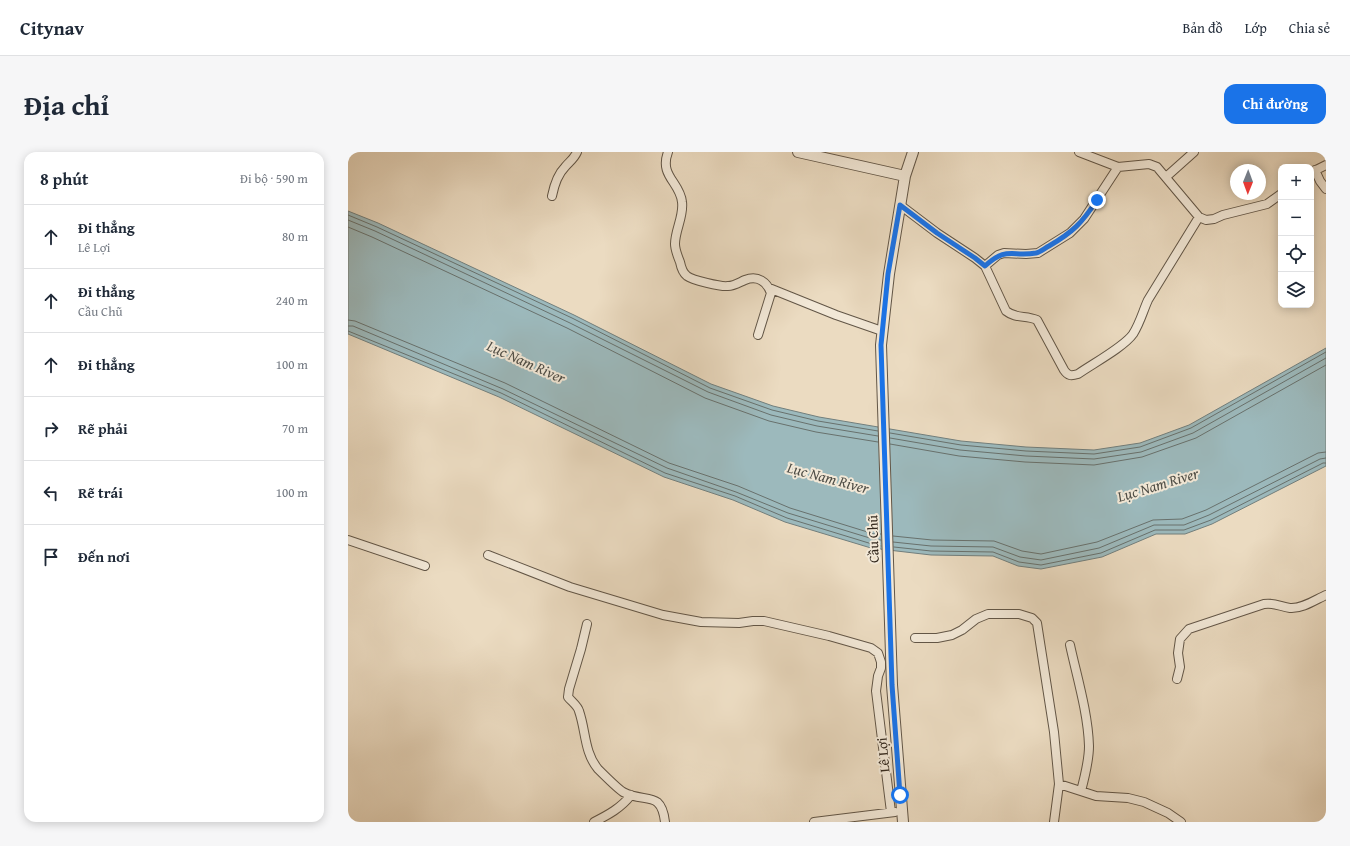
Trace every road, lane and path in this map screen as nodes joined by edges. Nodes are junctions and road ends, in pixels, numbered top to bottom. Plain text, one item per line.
1 (577, 152) edge
2 (668, 152) edge
3 (798, 152) edge
4 (913, 152) edge
5 (1079, 152) edge
6 (1194, 152) edge
7 (1326, 165) edge
8 (1118, 167) junction
9 (1314, 171) edge
10 (1314, 172) edge
11 (905, 176) junction
12 (1166, 177) junction
13 (1326, 189) edge
14 (552, 196) dead end
15 (1278, 196) edge
16 (900, 205) junction
17 (1199, 217) junction
18 (985, 266) junction
19 (769, 288) junction
20 (882, 331) junction
21 (758, 335) dead end
22 (348, 540) edge
23 (488, 555) dead end
24 (425, 566) dead end
25 (1326, 595) edge
26 (587, 624) dead end
27 (915, 638) dead end
28 (1070, 645) dead end
29 (1177, 679) dead end
30 (892, 685) joint
31 (1059, 784) junction
32 (1081, 791) junction
33 (631, 795) junction
34 (902, 811) junction
35 (891, 812) junction
36 (594, 822) edge
37 (665, 822) edge
38 (814, 822) edge
39 (902, 822) edge
40 (1054, 822) edge
41 (1181, 822) edge

1 - 14 street
2 - 19 street
3 - 11 street
4 - 11 street, Cầu Chũ
5 - 8 street
6 - 12 street
7 - 9 street
8 - 12 street
8 - 18 street
10 - 13 street
11 - 16 street, Cầu Chũ
12 - 17 street
15 - 17 street
16 - 18 street
16 - 20 street, Cầu Chũ
17 - 18 street
19 - 20 street
19 - 21 street
20 - 30 street, Cầu Chũ
22 - 24 street
23 - 35 street
25 - 29 street
26 - 33 street
27 - 31 street
28 - 32 street
30 - 34 street, Lê Lợi
31 - 32 street
31 - 40 street
32 - 41 street
33 - 36 street
33 - 37 street
34 - 35 street
34 - 39 street, Lê Lợi
35 - 38 street

